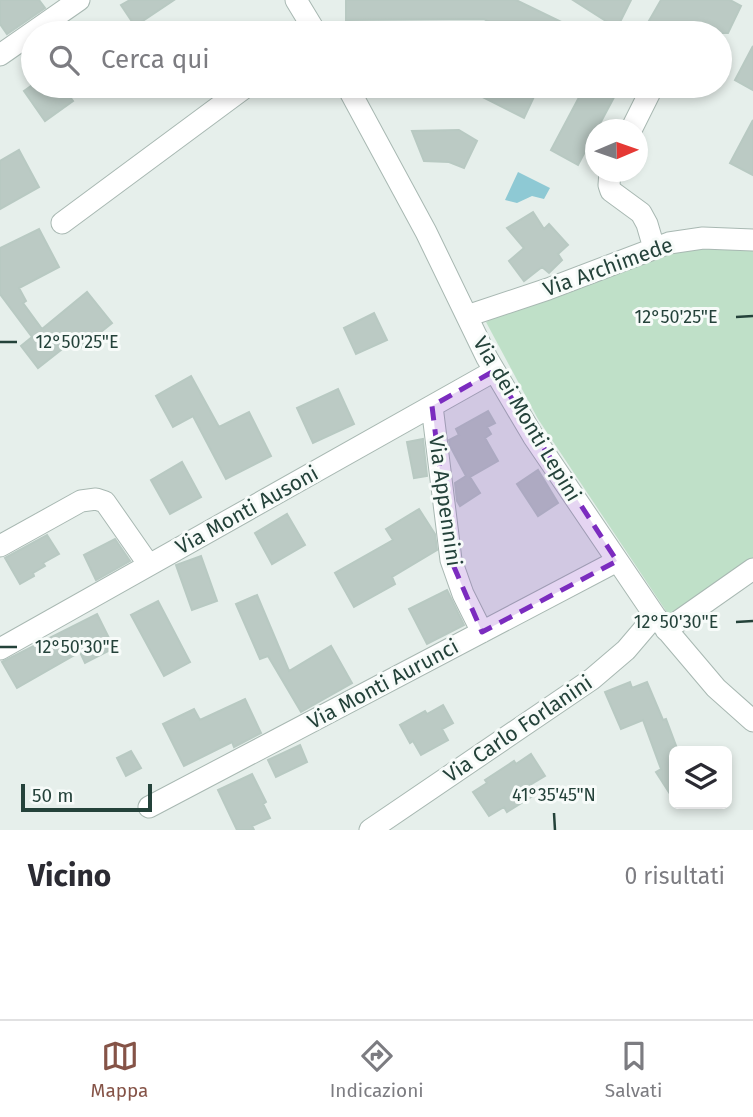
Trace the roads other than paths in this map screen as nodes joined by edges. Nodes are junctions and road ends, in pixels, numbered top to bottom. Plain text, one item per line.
1 (79, 0) edge
2 (296, 0) edge
3 (49, 21) edge
4 (309, 21) edge
5 (21, 40) edge
6 (0, 55) edge
7 (231, 98) edge
8 (353, 98) edge
9 (647, 98) edge
10 (636, 119) edge
11 (608, 182) edge
12 (62, 223) dead end
13 (753, 240) edge
14 (654, 248) junction
15 (467, 316) junction
16 (494, 371) junction
17 (432, 406) junction
18 (0, 546) edge
19 (617, 561) junction
20 (149, 565) junction
21 (753, 569) edge
22 (660, 623) junction
23 (482, 632) junction
24 (0, 649) edge
25 (753, 721) edge
26 (149, 807) dead end
27 (370, 830) edge

1 - 3 street
2 - 4 street
5 - 6 street
7 - 12 street
8 - 15 street, Via dei Monti Lepini
9 - 10 street
11 - 14 street
13 - 14 street, Via Archimede
14 - 15 street, Via Archimede
15 - 16 street, Via dei Monti Lepini
16 - 17 street, Via Monti Ausoni
16 - 19 street, Via dei Monti Lepini
17 - 20 street, Via Monti Ausoni
17 - 23 street, Via Appennini
18 - 20 street
19 - 22 street, Via dei Monti Lepini
19 - 23 street, Via Monti Aurunci
20 - 24 street, Via Monti Ausoni
21 - 22 street, Via Carlo Forlanini
22 - 25 street, Via dei Monti Lepini
22 - 27 street, Via Carlo Forlanini
23 - 26 street, Via Monti Aurunci

